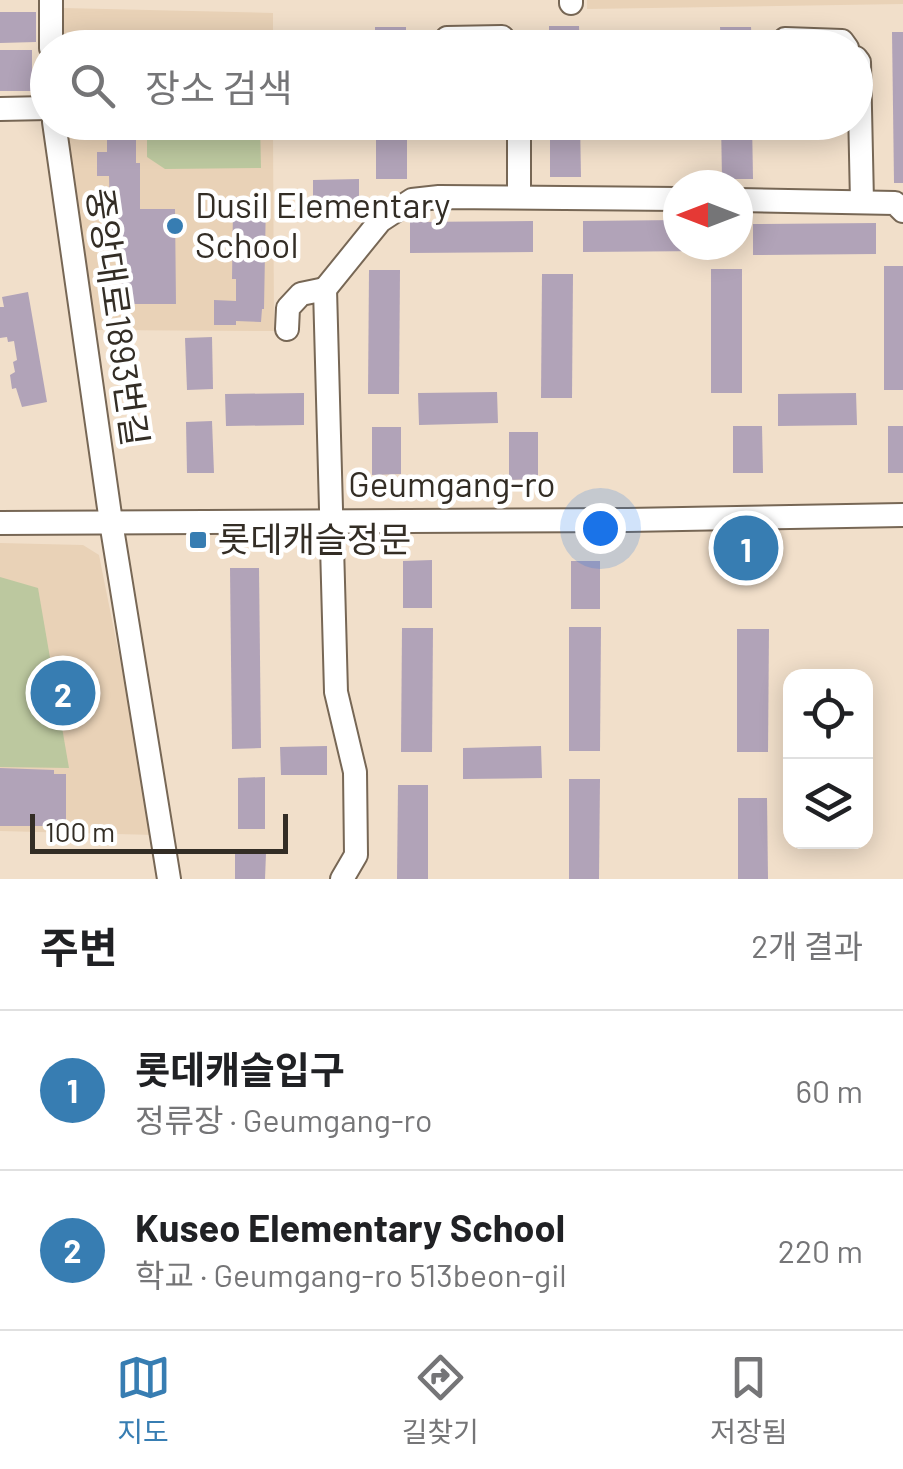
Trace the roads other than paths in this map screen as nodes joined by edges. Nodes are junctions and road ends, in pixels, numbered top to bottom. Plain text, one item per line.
1 (51, 0) edge
2 (51, 30) edge
3 (30, 108) edge
4 (0, 109) edge
5 (57, 140) edge
6 (519, 140) edge
7 (861, 140) edge
8 (519, 197) junction
9 (663, 199) edge
10 (753, 200) edge
11 (862, 202) junction
12 (903, 211) edge
13 (325, 289) junction
14 (287, 329) dead end
15 (903, 515) edge
16 (332, 520) junction
17 (111, 522) junction
18 (0, 523) edge
19 (169, 879) edge
20 (342, 879) edge

1 - 2 street
3 - 4 street
5 - 17 street, 중앙대로1893번길
6 - 8 street
7 - 11 street
8 - 9 street
8 - 13 street
10 - 11 street
11 - 12 street
13 - 14 street
13 - 16 street
15 - 16 street, Geumgang-ro
16 - 17 street, Geumgang-ro
16 - 20 street
17 - 18 street, Geumgang-ro
17 - 19 street, 중앙대로1893번길

